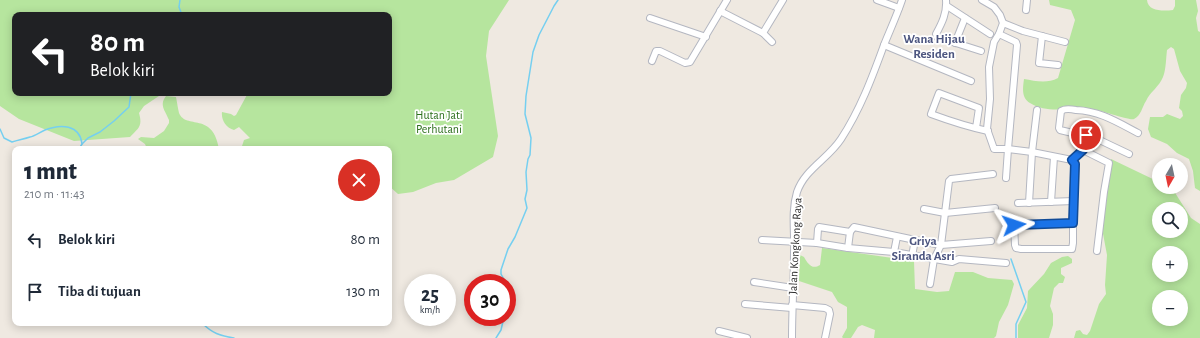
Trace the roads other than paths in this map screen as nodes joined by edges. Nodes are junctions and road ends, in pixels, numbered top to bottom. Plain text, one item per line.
1 (728, 0) edge
2 (783, 0) edge
3 (877, 0) edge
4 (902, 0) edge
5 (982, 0) edge
6 (1027, 0) edge
7 (946, 3) edge
8 (899, 8) junction
9 (1026, 10) dead end
10 (720, 11) junction
11 (650, 18) dead end
12 (965, 18) junction
13 (1003, 22) junction
14 (764, 33) junction
15 (990, 34) dead end
16 (999, 34) junction
17 (706, 36) junction
18 (1042, 36) junction
19 (772, 42) dead end
20 (1065, 42) dead end
21 (955, 43) junction
22 (884, 45) junction
23 (981, 51) dead end
24 (652, 61) dead end
25 (1058, 65) dead end
26 (971, 81) dead end
27 (1037, 110) dead end
28 (976, 128) junction
29 (987, 130) junction
30 (1138, 133) dead end
31 (1085, 136) junction
32 (1008, 149) junction
33 (1083, 150) junction
34 (1032, 152) junction
35 (1129, 154) dead end
36 (1054, 157) junction
37 (1072, 160) junction
38 (993, 174) dead end
39 (1006, 178) dead end
40 (1074, 201) junction
41 (1051, 202) junction
42 (1018, 203) dead end
43 (1029, 203) junction
44 (995, 208) dead end
45 (924, 209) dead end
46 (945, 213) junction
47 (1073, 223) junction
48 (850, 232) junction
49 (897, 236) junction
50 (762, 240) dead end
51 (915, 240) junction
52 (991, 241) dead end
53 (794, 242) junction
54 (817, 243) junction
55 (941, 244) junction
56 (848, 248) junction
57 (1097, 251) dead end
58 (894, 252) junction
59 (912, 256) junction
60 (934, 259) junction
61 (1006, 263) dead end
62 (754, 282) dead end
63 (930, 284) dead end
64 (793, 288) junction
65 (745, 304) dead end
66 (792, 307) junction
67 (719, 331) dead end
68 (747, 338) edge
69 (792, 338) edge
70 (825, 338) edge

1 - 10 street
2 - 14 street
3 - 8 street
4 - 8 street, Jalan Kongkong Raya
5 - 13 street
6 - 9 street
7 - 12 street
7 - 21 street
8 - 22 street, Jalan Kongkong Raya
10 - 14 street
10 - 17 street
11 - 17 street
12 - 15 street
12 - 21 street
13 - 16 street
13 - 18 street
14 - 19 street
16 - 29 street
16 - 32 street
17 - 24 street
18 - 20 street
18 - 25 street
21 - 23 street
22 - 26 street
22 - 53 street, Jalan Kongkong Raya
27 - 34 street
28 - 28 street
28 - 29 street
29 - 32 street
30 - 31 street
31 - 33 street
31 - 35 street
32 - 34 street
32 - 39 street
33 - 37 street
33 - 57 street
34 - 36 street
34 - 43 street
36 - 37 street
36 - 41 street
37 - 40 street
38 - 46 street
40 - 41 street
40 - 47 street
41 - 43 street
42 - 43 street
44 - 46 street
45 - 46 street
46 - 55 street
47 - 47 street
48 - 49 street
48 - 54 street
48 - 56 street
49 - 51 street
49 - 58 street
50 - 53 street
51 - 55 street
51 - 59 street
52 - 55 street
53 - 54 street
53 - 64 street, Jalan Kongkong Raya
54 - 56 street
55 - 60 street
56 - 58 street
58 - 59 street
59 - 60 street
60 - 61 street
60 - 63 street
62 - 64 street
64 - 66 street, Jalan Kongkong Raya
65 - 66 street
66 - 69 street, Jalan Kongkong Raya
66 - 70 street
67 - 68 street

